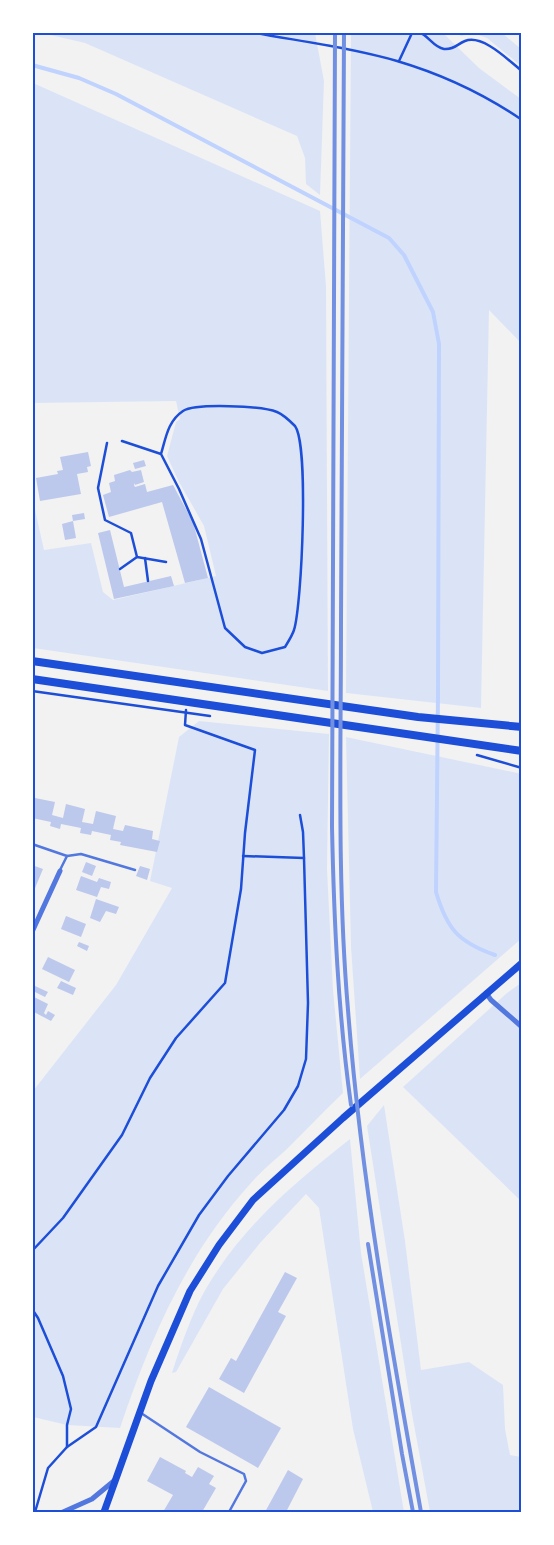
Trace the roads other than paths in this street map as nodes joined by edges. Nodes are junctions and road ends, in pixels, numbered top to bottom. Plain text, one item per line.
1 (32, 661) edge
2 (32, 679) edge
3 (522, 726) edge
4 (522, 751) edge
5 (32, 844) edge
6 (68, 856) junction
7 (135, 870) dead end
8 (60, 871) joint
9 (32, 932) edge
10 (522, 963) edge
11 (486, 993) junction
12 (522, 1027) edge
13 (140, 1413) junction
14 (116, 1479) junction
15 (63, 1512) edge
16 (104, 1512) edge
17 (229, 1512) edge

1 - 3 main road
2 - 4 main road
5 - 6 lane
6 - 7 lane
6 - 8 lane
8 - 9 street
10 - 11 main road
11 - 12 street
11 - 13 main road
13 - 14 main road
13 - 17 lane
14 - 15 street
14 - 16 main road

